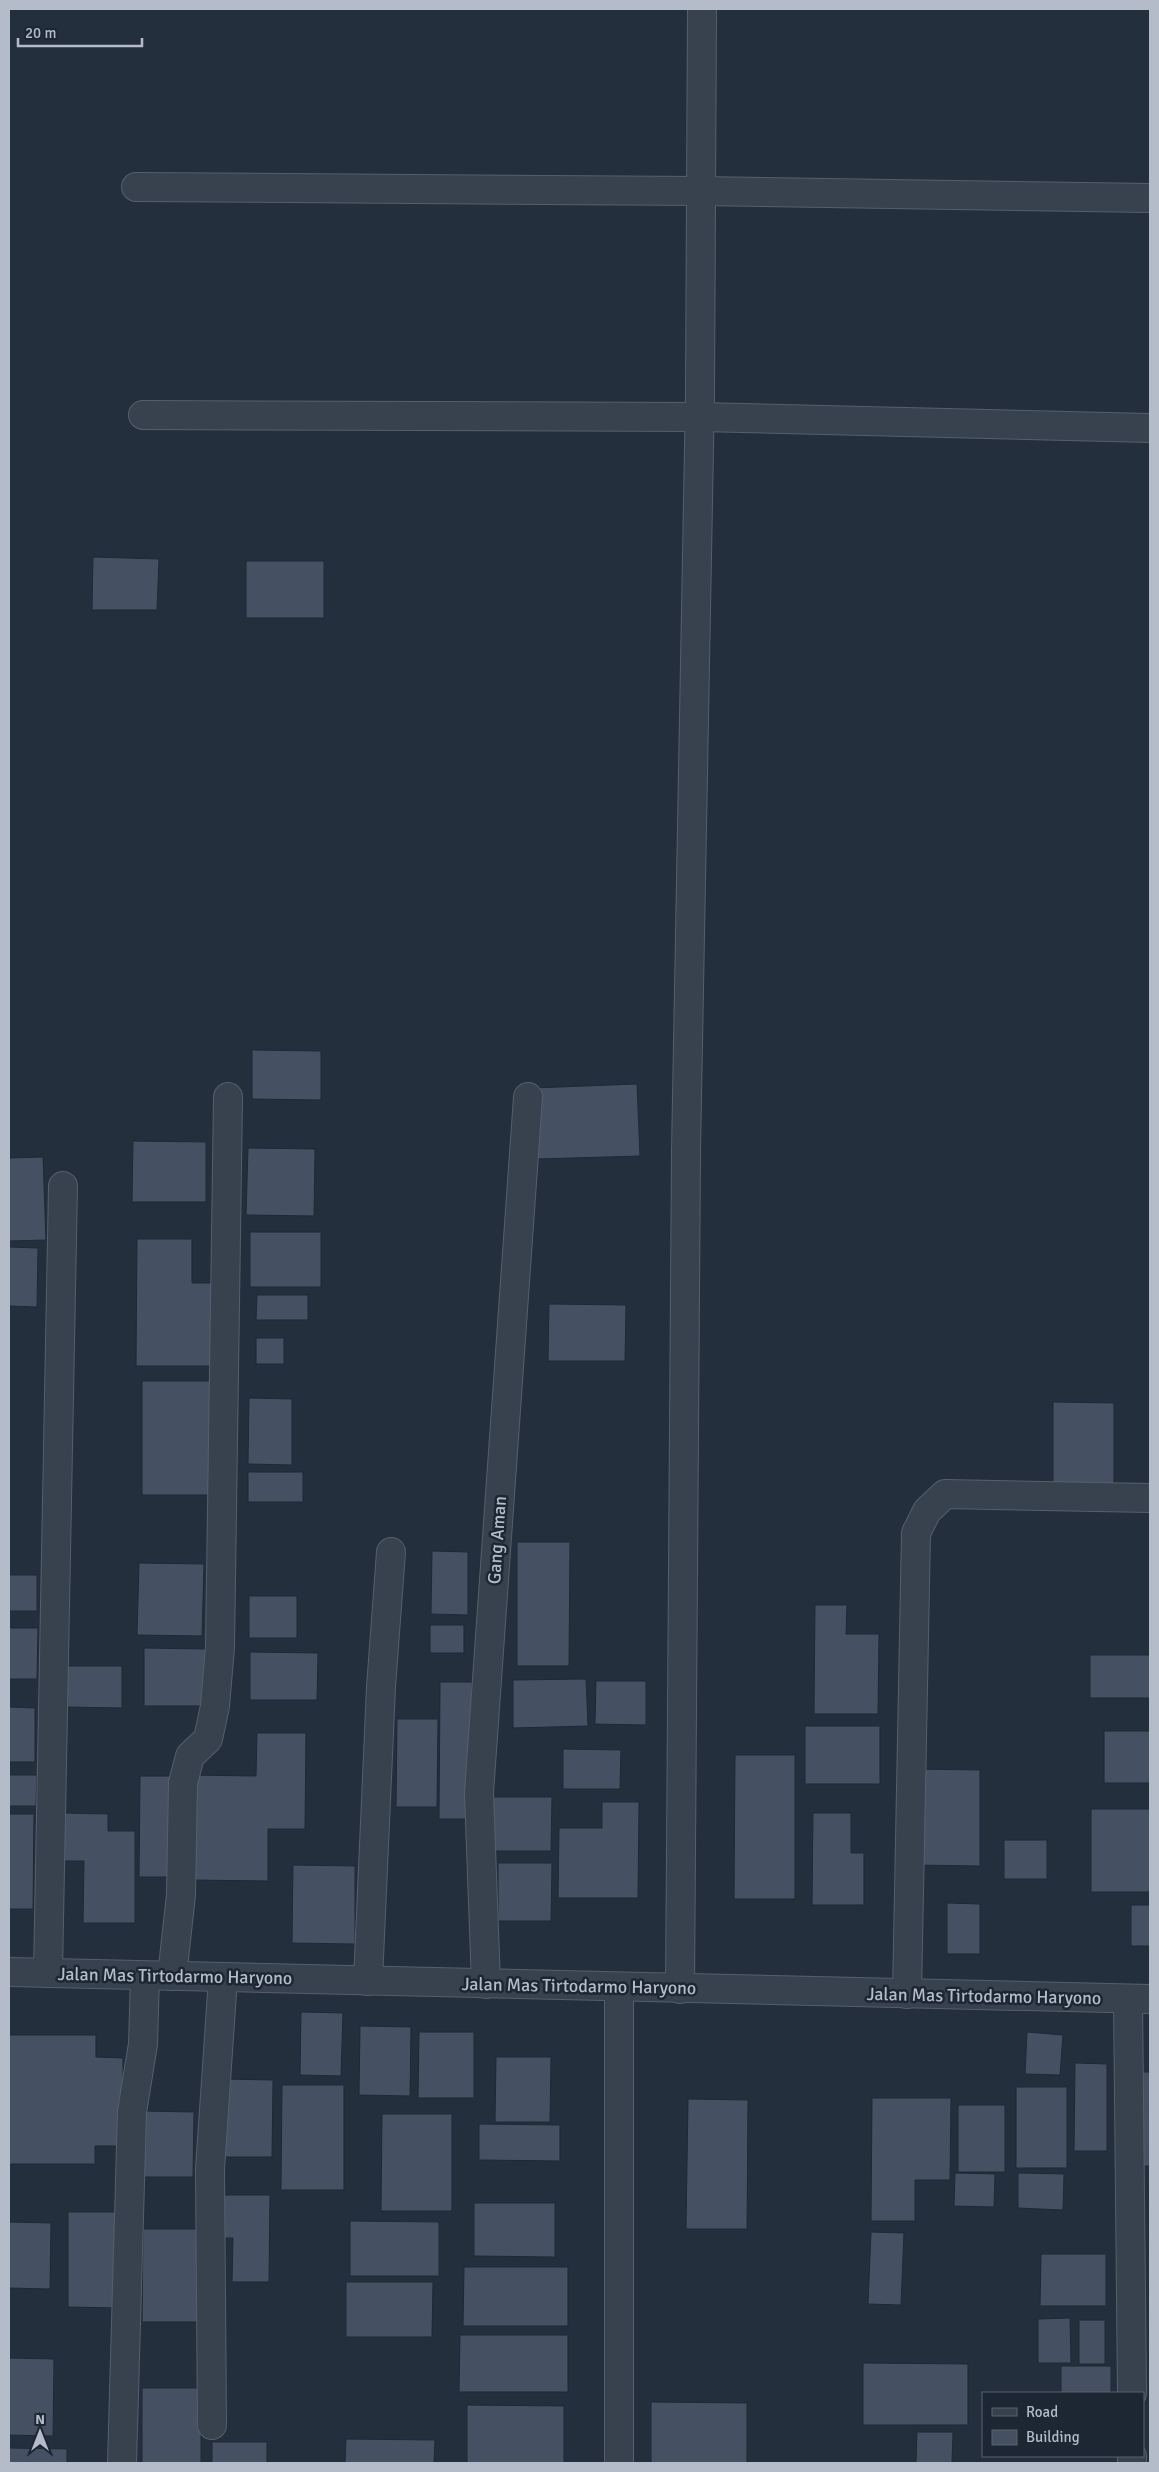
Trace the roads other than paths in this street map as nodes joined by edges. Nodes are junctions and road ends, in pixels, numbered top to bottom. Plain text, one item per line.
1 (702, 9) edge
2 (136, 187) dead end
3 (700, 191) junction
4 (1150, 198) edge
5 (143, 415) dead end
6 (700, 417) junction
7 (1150, 428) edge
8 (228, 1097) dead end
9 (528, 1097) dead end
10 (63, 1186) dead end
11 (1150, 1498) edge
12 (391, 1552) dead end
13 (9, 1972) edge
14 (48, 1973) junction
15 (145, 1976) junction
16 (172, 1976) junction
17 (223, 1978) junction
18 (368, 1981) junction
19 (486, 1984) junction
20 (619, 1987) junction
21 (680, 1988) junction
22 (907, 1994) junction
23 (1139, 1999) edge
24 (1132, 2392) edge
25 (212, 2425) dead end
26 (122, 2463) edge
27 (619, 2463) edge

1 - 3 street
2 - 3 street
3 - 4 street
3 - 6 street
5 - 6 street
6 - 7 street
6 - 21 street
8 - 16 street
9 - 19 street, Gang Aman
10 - 14 street
11 - 22 street
12 - 18 street
13 - 14 street, Jalan Mas Tirtodarmo Haryono
14 - 15 street, Jalan Mas Tirtodarmo Haryono
15 - 16 street, Jalan Mas Tirtodarmo Haryono
15 - 26 street
16 - 17 street, Jalan Mas Tirtodarmo Haryono
17 - 18 street, Jalan Mas Tirtodarmo Haryono
17 - 25 street
18 - 19 street, Jalan Mas Tirtodarmo Haryono
19 - 20 street, Jalan Mas Tirtodarmo Haryono
20 - 21 street, Jalan Mas Tirtodarmo Haryono
20 - 27 street
21 - 22 street, Jalan Mas Tirtodarmo Haryono
22 - 23 street, Jalan Mas Tirtodarmo Haryono
23 - 24 street

